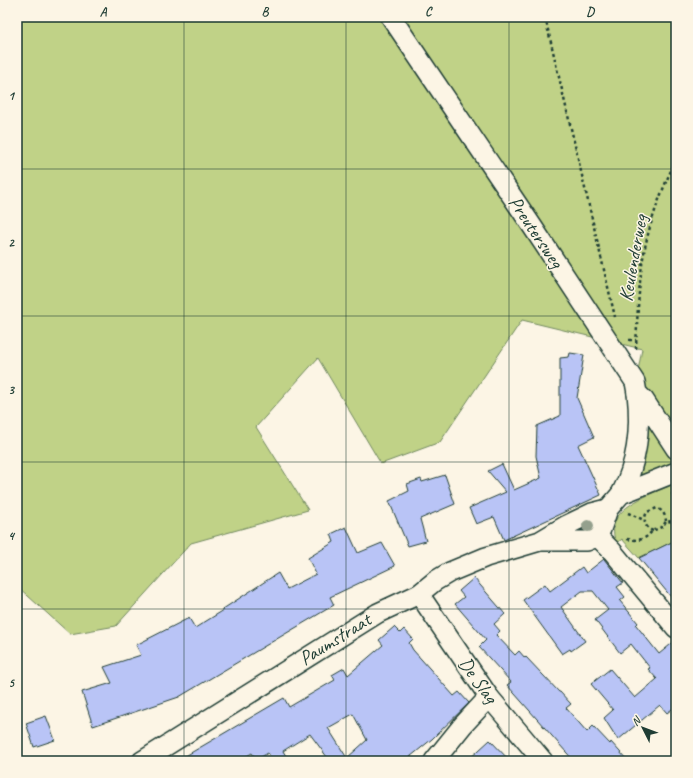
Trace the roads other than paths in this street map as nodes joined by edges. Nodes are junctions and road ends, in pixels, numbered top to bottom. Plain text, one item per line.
1 (391, 17) edge
2 (638, 393) junction
3 (676, 449) edge
4 (676, 472) edge
5 (621, 494) junction
6 (608, 509) junction
7 (597, 536) junction
8 (540, 541) junction
9 (418, 594) junction
10 (676, 628) edge
11 (489, 697) junction
12 (142, 761) edge
13 (434, 761) edge
14 (543, 761) edge

1 - 2 street, Preutersweg
2 - 3 street, Preutersweg
2 - 5 street
4 - 5 street
5 - 6 street
6 - 7 street
6 - 8 street, Paumstraat
7 - 8 street, Paumstraat
7 - 10 street
8 - 9 street, Paumstraat
9 - 11 street, De Slag
9 - 12 street, Paumstraat
11 - 13 street
11 - 14 street, De Slag

